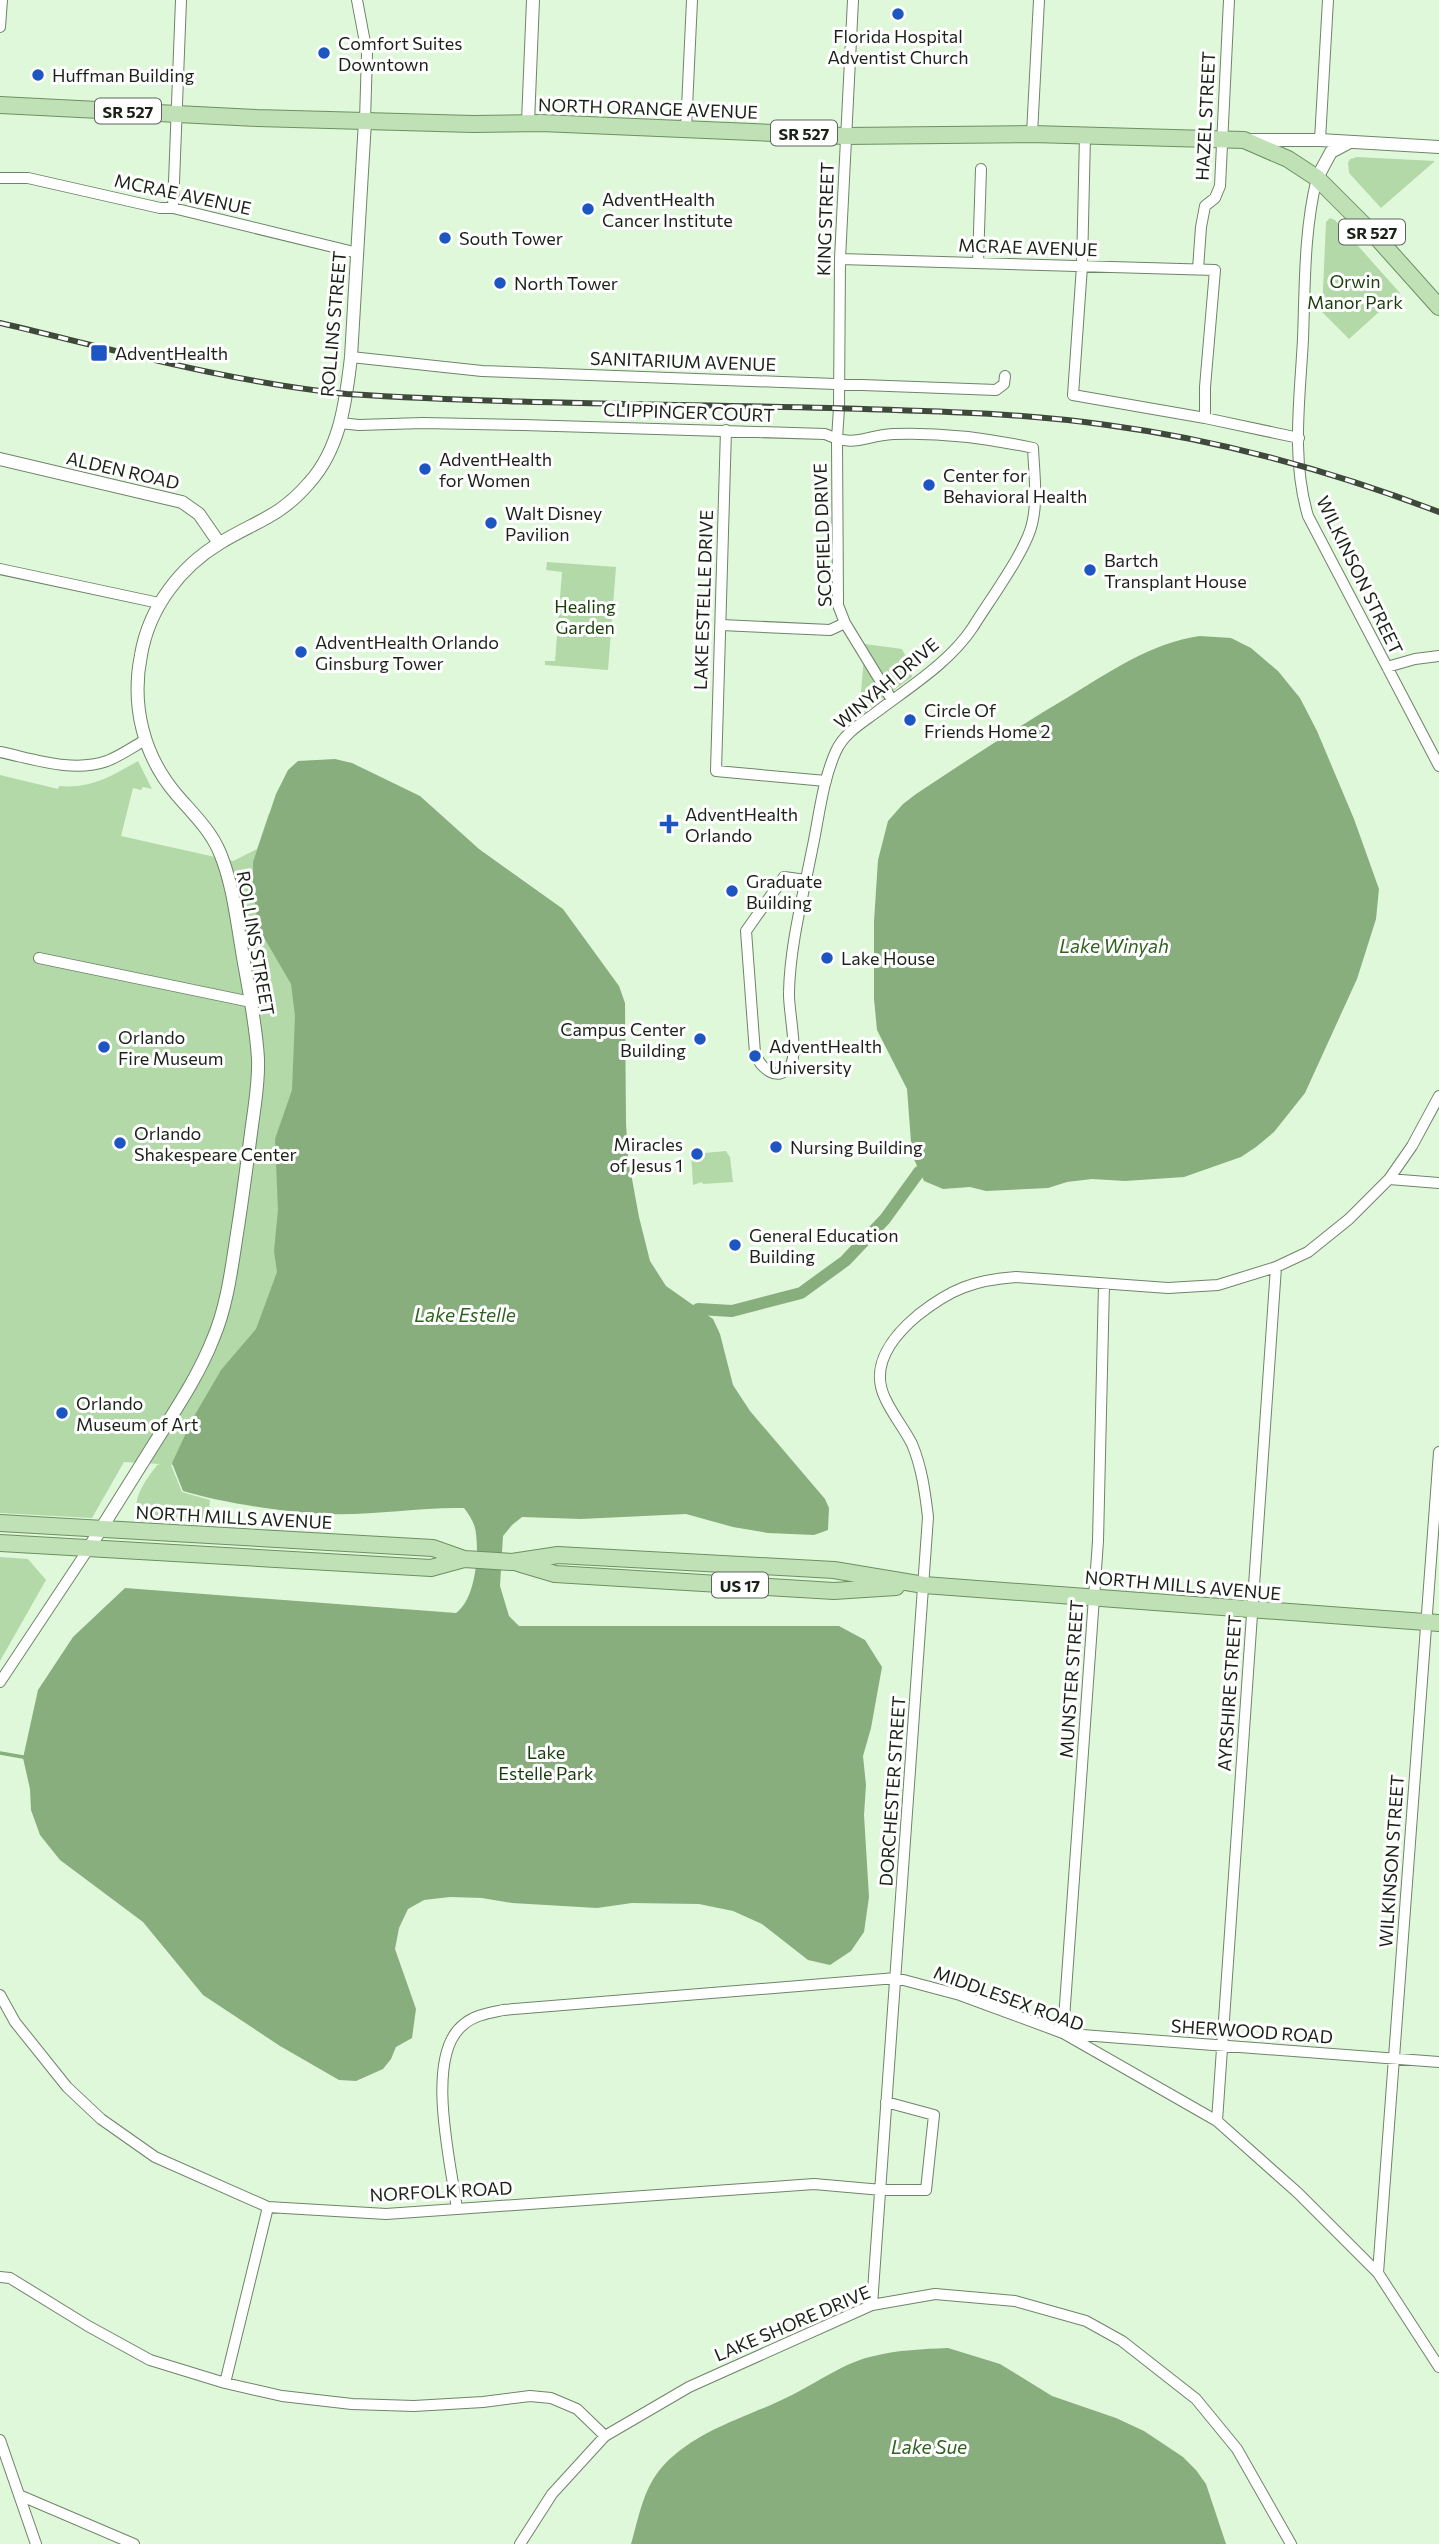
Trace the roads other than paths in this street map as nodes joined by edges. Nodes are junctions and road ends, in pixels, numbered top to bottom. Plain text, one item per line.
1 (2, 0) edge
2 (181, 0) edge
3 (357, 0) edge
4 (533, 0) edge
5 (692, 0) edge
6 (853, 0) edge
7 (1039, 0) edge
8 (1229, 0) edge
9 (1328, 0) edge
10 (0, 27) edge
11 (0, 105) edge
12 (175, 113) junction
13 (365, 121) junction
14 (528, 122) junction
15 (686, 129) junction
16 (1032, 134) junction
17 (845, 136) junction
18 (1085, 136) junction
19 (1222, 139) junction
20 (1244, 140) junction
21 (1320, 140) junction
22 (1348, 143) junction
23 (1439, 147) edge
24 (981, 169) dead end
25 (0, 178) edge
26 (1317, 178) junction
27 (173, 208) junction
28 (358, 253) junction
29 (841, 258) junction
30 (978, 263) junction
31 (1082, 266) junction
32 (1198, 269) junction
33 (1439, 307) edge
34 (351, 357) junction
35 (1005, 376) dead end
36 (839, 384) junction
37 (1205, 418) junction
38 (340, 423) junction
39 (726, 430) junction
40 (1298, 438) junction
41 (837, 439) junction
42 (1033, 448) joint
43 (0, 459) edge
44 (219, 543) junction
45 (0, 569) edge
46 (159, 603) junction
47 (845, 623) junction
48 (721, 625) junction
49 (1439, 656) edge
50 (1387, 667) junction
51 (892, 700) junction
52 (145, 740) junction
53 (0, 752) edge
54 (1439, 766) edge
55 (826, 781) junction
56 (806, 880) junction
57 (39, 958) dead end
58 (251, 1002) junction
59 (1439, 1096) edge
60 (1389, 1179) junction
61 (1439, 1183) edge
62 (1276, 1267) junction
63 (1104, 1284) junction
64 (1439, 1452) edge
65 (0, 1523) edge
66 (102, 1528) junction
67 (0, 1543) edge
68 (89, 1548) junction
69 (464, 1559) junction
70 (924, 1585) junction
71 (1094, 1597) junction
72 (1252, 1610) junction
73 (1433, 1623) edge
74 (0, 1682) edge
75 (896, 1978) junction
76 (0, 1995) edge
77 (1063, 2033) junction
78 (1222, 2046) junction
79 (1393, 2059) junction
80 (1439, 2063) edge
81 (886, 2102) junction
82 (1217, 2121) junction
83 (882, 2190) junction
84 (268, 2207) junction
85 (457, 2209) junction
86 (1378, 2273) junction
87 (0, 2277) edge
88 (872, 2305) junction
89 (1439, 2367) edge
90 (225, 2383) junction
91 (605, 2436) junction
92 (0, 2440) edge
93 (19, 2495) junction
94 (36, 2544) edge
95 (134, 2544) edge
96 (520, 2544) edge
97 (1291, 2544) edge

1 - 10 street
2 - 12 street
3 - 13 street, ROLLINS STREET
4 - 14 street
5 - 15 street
6 - 17 street, KING STREET
7 - 16 street
8 - 19 street, HAZEL STREET
9 - 21 street
11 - 12 main road, NORTH ORANGE AVENUE / SR 527
12 - 13 main road, NORTH ORANGE AVENUE / SR 527
12 - 27 street
13 - 14 main road, NORTH ORANGE AVENUE / SR 527
13 - 28 street, ROLLINS STREET
14 - 15 main road, NORTH ORANGE AVENUE / SR 527
15 - 17 main road, NORTH ORANGE AVENUE / SR 527
16 - 17 main road, NORTH ORANGE AVENUE / SR 527
16 - 18 main road, NORTH ORANGE AVENUE / SR 527
17 - 29 street, KING STREET
18 - 19 main road, NORTH ORANGE AVENUE / SR 527
18 - 31 street
19 - 20 main road, NORTH ORANGE AVENUE / SR 527
19 - 32 street, HAZEL STREET
20 - 21 street
20 - 26 main road, NORTH ORANGE AVENUE / SR 527
21 - 22 street
22 - 23 street
22 - 26 street
24 - 30 street
25 - 27 street, MCRAE AVENUE
26 - 33 main road, NORTH ORANGE AVENUE / SR 527
26 - 40 street, WILKINSON STREET
27 - 28 street, MCRAE AVENUE
28 - 34 street, ROLLINS STREET
29 - 30 street, MCRAE AVENUE
29 - 36 street, KING STREET
30 - 31 street, MCRAE AVENUE
31 - 32 street, MCRAE AVENUE
31 - 37 street
32 - 37 street, MCRAE AVENUE
34 - 36 street, SANITARIUM AVENUE
34 - 38 street, ROLLINS STREET
35 - 36 street, SANITARIUM AVENUE
36 - 41 street, KING STREET
37 - 40 street
38 - 39 street, CLIPPINGER COURT
38 - 44 street, ROLLINS STREET
39 - 41 street, CLIPPINGER COURT
39 - 48 street, LAKE ESTELLE DRIVE
40 - 50 street, WILKINSON STREET
41 - 42 street, CLIPPINGER COURT
41 - 47 street, SCOFIELD DRIVE
42 - 51 street, WINYAH DRIVE
43 - 44 street, ALDEN ROAD
44 - 46 street, ROLLINS STREET
45 - 46 street
46 - 52 street, ROLLINS STREET
47 - 48 street
47 - 51 street, SCOFIELD DRIVE
48 - 55 street, LAKE ESTELLE DRIVE
49 - 50 street
50 - 54 street, WILKINSON STREET
51 - 55 street, WINYAH DRIVE
52 - 53 street
52 - 58 street, ROLLINS STREET
55 - 56 street, WINYAH DRIVE
56 - 56 street, WINYAH DRIVE
57 - 58 street
58 - 66 street, ROLLINS STREET
59 - 60 street
60 - 61 street
60 - 62 street, DORCHESTER STREET
62 - 63 street, DORCHESTER STREET
62 - 72 street, AYRSHIRE STREET
63 - 70 street, DORCHESTER STREET
63 - 71 street, MUNSTER STREET
64 - 73 street, WILKINSON STREET
65 - 66 main road, NORTH MILLS AVENUE / US 17
66 - 68 street, ROLLINS STREET
66 - 69 main road, NORTH MILLS AVENUE / US 17
67 - 68 main road, NORTH MILLS AVENUE / US 17
68 - 69 main road, NORTH MILLS AVENUE / US 17
68 - 74 street
69 - 70 main road, NORTH MILLS AVENUE / US 17
70 - 71 main road, NORTH MILLS AVENUE / US 17
70 - 75 street, DORCHESTER STREET
71 - 72 main road, NORTH MILLS AVENUE / US 17
71 - 77 street, MUNSTER STREET
72 - 73 main road, NORTH MILLS AVENUE / US 17
72 - 78 street, AYRSHIRE STREET
73 - 79 street, WILKINSON STREET
75 - 77 street, MIDDLESEX ROAD
75 - 81 street, DORCHESTER STREET
75 - 85 street, MIDDLESEX ROAD
76 - 84 street, NORFOLK ROAD
77 - 78 street, SHERWOOD ROAD
77 - 82 street, MIDDLESEX ROAD
78 - 79 street, SHERWOOD ROAD
78 - 82 street, AYRSHIRE STREET
79 - 80 street, SHERWOOD ROAD
79 - 86 street, WILKINSON STREET
81 - 83 street, DORCHESTER STREET
81 - 83 street, NORFOLK ROAD
82 - 86 street, MIDDLESEX ROAD
83 - 85 street, NORFOLK ROAD
83 - 88 street, DORCHESTER STREET
84 - 85 street, NORFOLK ROAD
84 - 90 street
86 - 89 street, MIDDLESEX ROAD
87 - 90 street
88 - 91 street, LAKE SHORE DRIVE
88 - 97 street, LAKE SHORE DRIVE
90 - 91 street
91 - 96 street, LAKE SHORE DRIVE
92 - 93 street
93 - 94 street
93 - 95 street

